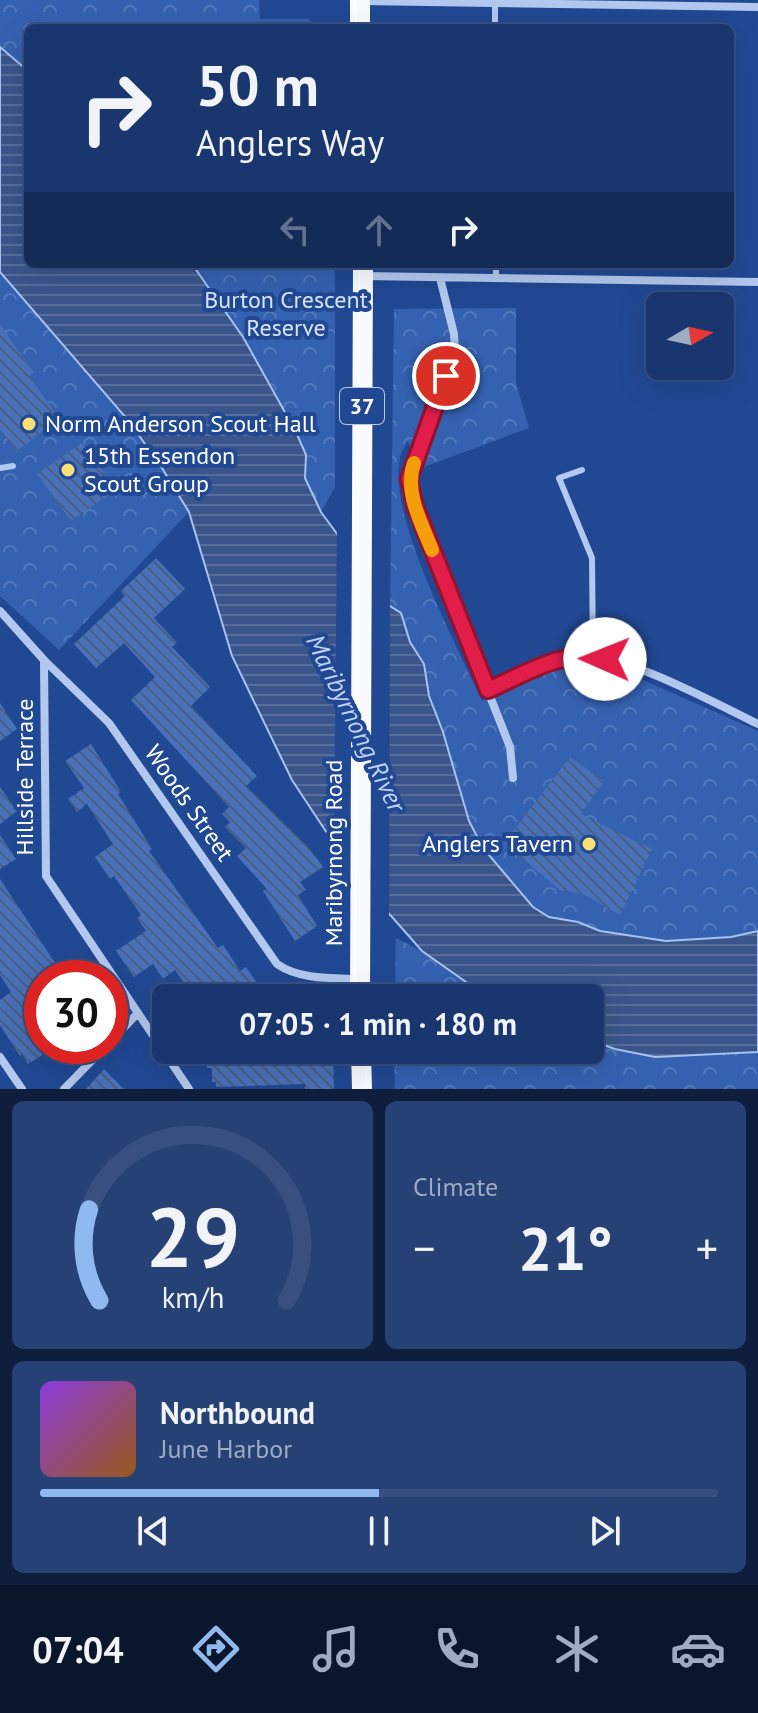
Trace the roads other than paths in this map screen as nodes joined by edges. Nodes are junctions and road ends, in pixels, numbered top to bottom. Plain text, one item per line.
1 (360, 0) edge
2 (495, 1) edge
3 (758, 7) edge
4 (360, 24) edge
5 (495, 24) edge
6 (496, 268) edge
7 (363, 270) edge
8 (440, 278) junction
9 (496, 278) junction
10 (758, 282) edge
11 (13, 466) dead end
12 (0, 468) edge
13 (582, 470) dead end
14 (0, 611) edge
15 (593, 655) junction
16 (44, 660) junction
17 (488, 690) junction
18 (758, 724) edge
19 (513, 778) dead end
20 (344, 984) edge
21 (360, 984) edge
22 (138, 1013) junction
23 (128, 1023) edge
24 (0, 1057) edge
25 (88, 1064) edge
26 (361, 1064) edge
27 (22, 1089) edge
28 (64, 1089) edge
29 (189, 1089) edge
30 (362, 1089) edge

1 - 2 street
1 - 4 main road
2 - 3 street
2 - 5 lane
6 - 9 lane
7 - 8 street
7 - 21 main road, Maribyrnong Road / 37
8 - 9 street
8 - 17 street
9 - 10 street
11 - 12 lane
13 - 15 lane
14 - 16 street, Woods Street
15 - 17 street
15 - 18 street
16 - 20 street, Woods Street
16 - 22 street, Hillside Terrace
17 - 19 street
22 - 23 street
22 - 29 street, Hillside Terrace
24 - 27 street
25 - 28 street
26 - 30 main road

